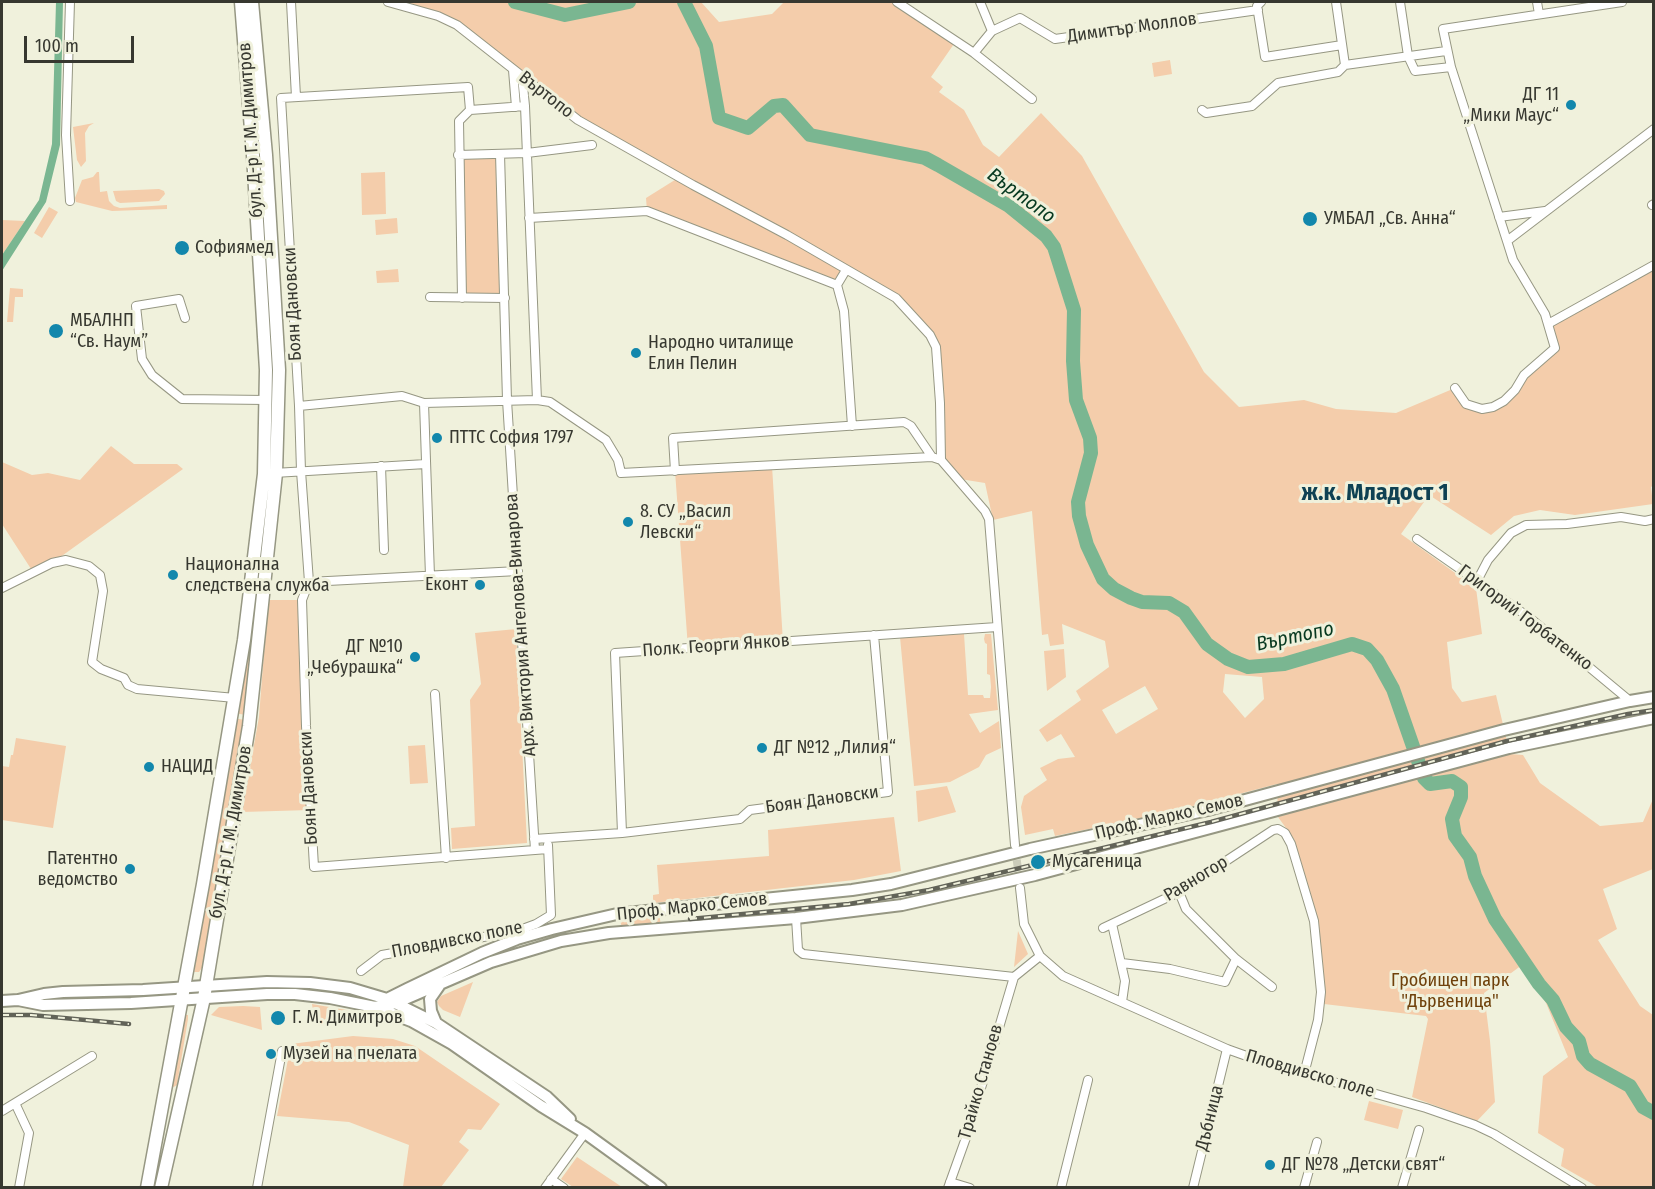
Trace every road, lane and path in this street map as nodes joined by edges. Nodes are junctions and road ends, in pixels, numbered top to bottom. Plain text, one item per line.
1 (70, 2) edge
2 (241, 2) edge
3 (252, 2) edge
4 (291, 2) edge
5 (388, 2) edge
6 (897, 2) edge
7 (980, 2) edge
8 (1336, 2) edge
9 (1400, 2) edge
10 (1537, 2) edge
11 (1622, 2) edge
12 (1259, 6) edge
13 (1539, 14) junction
14 (992, 31) junction
15 (1342, 45) junction
16 (1446, 51) junction
17 (974, 53) junction
18 (1408, 56) junction
19 (1345, 65) junction
20 (1451, 67) junction
21 (513, 70) junction
22 (522, 76) junction
23 (296, 97) junction
24 (1032, 99) dead end
25 (521, 107) junction
26 (470, 110) junction
27 (1202, 110) dead end
28 (1653, 129) edge
29 (592, 145) dead end
30 (527, 153) junction
31 (500, 154) junction
32 (458, 155) junction
33 (70, 201) dead end
34 (1546, 211) junction
35 (1499, 217) junction
36 (530, 218) junction
37 (1507, 241) junction
38 (1653, 265) edge
39 (846, 270) junction
40 (837, 285) junction
41 (430, 297) dead end
42 (462, 298) junction
43 (505, 298) junction
44 (185, 318) dead end
45 (1548, 324) junction
46 (1455, 388) dead end
47 (266, 400) junction
48 (507, 400) junction
49 (537, 400) junction
50 (424, 403) junction
51 (299, 406) junction
52 (852, 426) junction
53 (936, 459) junction
54 (426, 464) junction
55 (381, 466) junction
56 (301, 471) junction
57 (675, 471) junction
58 (270, 473) junction
59 (1653, 519) edge
60 (1417, 539) dead end
61 (384, 550) dead end
62 (518, 571) junction
63 (430, 576) junction
64 (1477, 581) junction
65 (309, 582) junction
66 (2, 586) edge
67 (997, 627) junction
68 (874, 635) junction
69 (435, 694) dead end
70 (1653, 697) edge
71 (235, 698) junction
72 (1630, 701) junction
73 (1653, 718) edge
74 (622, 833) junction
75 (534, 839) junction
76 (548, 839) junction
77 (1015, 845) tunnel mouth
78 (548, 849) junction
79 (535, 850) junction
80 (446, 858) junction
81 (1020, 888) tunnel mouth
82 (1179, 892) junction
83 (608, 916) junction
84 (796, 918) junction
85 (1112, 924) junction
86 (1103, 928) dead end
87 (609, 933) junction
88 (1040, 956) junction
89 (1236, 959) junction
90 (1122, 963) junction
91 (361, 971) dead end
92 (1014, 977) junction
93 (442, 983) junction
94 (1272, 987) dead end
95 (205, 992) junction
96 (182, 994) junction
97 (2, 1001) edge
98 (1122, 1002) junction
99 (386, 1005) junction
100 (436, 1023) junction
101 (1227, 1049) junction
102 (282, 1052) dead end
103 (92, 1056) dead end
104 (1304, 1074) junction
105 (1088, 1080) dead end
106 (15, 1103) junction
107 (2, 1111) edge
108 (1419, 1130) dead end
109 (585, 1133) junction
110 (1317, 1142) dead end
111 (551, 1179) junction
112 (1565, 1183) edge
113 (949, 1185) edge
114 (20, 1188) edge
115 (147, 1188) edge
116 (161, 1188) edge
117 (257, 1188) edge
118 (545, 1188) edge
119 (564, 1188) edge
120 (661, 1188) edge
121 (970, 1188) edge
122 (1060, 1188) edge
123 (1193, 1188) edge
124 (1304, 1188) edge
125 (1402, 1188) edge
126 (1582, 1188) edge

1 - 33 street
2 - 47 main road, бул. Д-р Г. М. Димитров
3 - 58 main road, бул. Д-р Г. М. Димитров
4 - 23 street
5 - 21 street, Въртопо
6 - 17 street
7 - 14 street
8 - 15 street
9 - 18 street
10 - 13 street
11 - 13 street
12 - 14 street, Димитър Моллов
12 - 15 street
13 - 16 street
14 - 17 street, Димитър Моллов
15 - 19 street
16 - 18 street
16 - 20 street
17 - 24 street
18 - 19 street
18 - 20 street
19 - 27 street
20 - 35 street
21 - 22 street, Въртопо
21 - 25 street
22 - 25 street
22 - 39 street, Въртопо
23 - 26 street
23 - 51 street, Боян Дановски
25 - 26 street
25 - 30 street
26 - 32 street
28 - 34 street
29 - 30 street
30 - 31 street
30 - 36 street
31 - 32 street
31 - 43 street, Арх. Виктория Ангелова-Винарова
32 - 42 street
34 - 35 street
34 - 37 street
35 - 37 street
36 - 40 street
36 - 49 street
37 - 45 street
38 - 45 street
39 - 40 street
39 - 53 street, Въртопо
40 - 52 street
41 - 42 street
42 - 43 street
43 - 48 street, Арх. Виктория Ангелова-Винарова
44 - 47 street
45 - 46 street
47 - 58 main road, бул. Д-р Г. М. Димитров
48 - 49 street
48 - 50 street
48 - 62 street, Арх. Виктория Ангелова-Винарова
49 - 57 street
50 - 51 street
50 - 54 street
51 - 56 street, Боян Дановски
52 - 53 street
52 - 57 street
53 - 57 street
53 - 67 street
54 - 55 street
54 - 63 street
55 - 56 street
55 - 61 street
56 - 58 street
56 - 65 street, Боян Дановски
58 - 71 main road, бул. Д-р Г. М. Димитров
58 - 95 main road, бул. Д-р Г. М. Димитров
59 - 64 street
60 - 64 street, Григорий Горбатенко
62 - 63 street
62 - 75 street, Арх. Виктория Ангелова-Винарова
63 - 65 street
64 - 72 street, Григорий Горбатенко
65 - 80 street, Боян Дановски
66 - 71 street
67 - 68 street, Полк. Георги Янков
67 - 77 street
68 - 74 street, Боян Дановски
68 - 74 street, Полк. Георги Янков
69 - 80 street
70 - 72 main road, Проф. Марко Семов
71 - 96 main road, бул. Д-р Г. М. Димитров
72 - 83 main road, Проф. Марко Семов
73 - 84 main road, Проф. Марко Семов
74 - 76 street, Боян Дановски
75 - 76 street, Боян Дановски
75 - 79 street, Арх. Виктория Ангелова-Винарова
76 - 78 street, Пловдивско поле
78 - 79 street, Боян Дановски
78 - 91 street, Пловдивско поле
79 - 80 street, Боян Дановски
81 - 88 street, Пловдивско поле
82 - 85 street, Равногор
82 - 89 street
82 - 104 street, Равногор
83 - 87 main road, Проф. Марко Семов
83 - 99 main road, Проф. Марко Семов
84 - 87 main road, Проф. Марко Семов
84 - 92 street
85 - 86 street, Равногор
85 - 90 street
87 - 93 main road, Проф. Марко Семов
88 - 92 street
88 - 98 street, Пловдивско поле
89 - 90 street
89 - 94 street
90 - 98 street
92 - 113 street, Трайко Станоев
93 - 99 main road, Проф. Марко Семов
93 - 100 main road
95 - 96 main road
95 - 99 main road
95 - 116 main road, бул. Д-р Г. М. Димитров
96 - 97 main road
96 - 115 main road, бул. Д-р Г. М. Димитров
98 - 101 street, Пловдивско поле
99 - 100 main road
99 - 109 main road
100 - 109 main road
101 - 104 street, Пловдивско поле
101 - 123 street, Дъбница
102 - 117 street
103 - 106 street
104 - 112 street, Пловдивско поле
105 - 122 street
106 - 107 street
106 - 114 street
108 - 125 street
109 - 111 street
109 - 120 main road
110 - 124 street
111 - 118 street
111 - 119 street
112 - 126 street, Пловдивско поле
113 - 121 street

